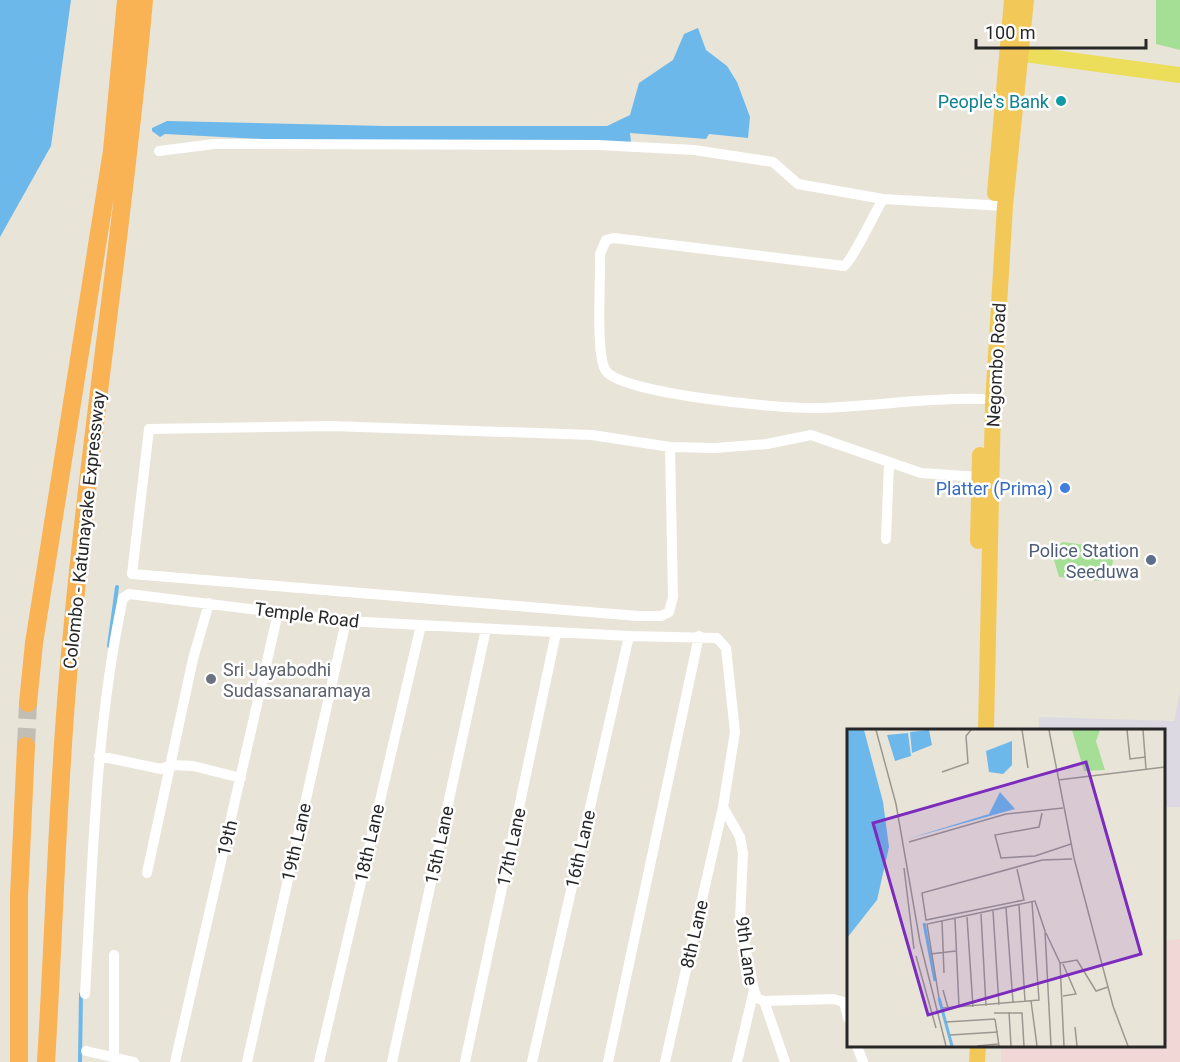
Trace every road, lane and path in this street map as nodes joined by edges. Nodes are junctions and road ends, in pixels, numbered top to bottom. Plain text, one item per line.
1 (126, 0) edge
2 (144, 0) edge
3 (1012, 0) edge
4 (1026, 0) edge
5 (1014, 52) junction
6 (1180, 75) edge
7 (159, 151) dead end
8 (883, 199) junction
9 (1000, 205) junction
10 (983, 399) junction
11 (670, 447) junction
12 (889, 463) junction
13 (979, 477) junction
14 (886, 539) dead end
15 (209, 603) junction
16 (278, 613) junction
17 (346, 621) junction
18 (421, 625) junction
19 (486, 629) junction
20 (556, 633) junction
21 (629, 636) junction
22 (699, 636) junction
23 (28, 703) tunnel mouth
24 (976, 729) edge
25 (986, 729) edge
26 (26, 746) tunnel mouth
27 (99, 756) junction
28 (171, 765) junction
29 (241, 778) junction
30 (723, 807) junction
31 (147, 873) dead end
32 (114, 955) dead end
33 (754, 990) junction
34 (85, 994) dead end
35 (764, 1001) junction
36 (847, 1012) edge
37 (856, 1047) edge
38 (968, 1047) edge
39 (978, 1047) edge
40 (86, 1051) dead end
41 (114, 1057) junction
42 (19, 1062) edge
43 (46, 1062) edge
44 (134, 1062) edge
45 (175, 1062) edge
46 (247, 1062) edge
47 (319, 1062) edge
48 (392, 1062) edge
49 (465, 1062) edge
50 (532, 1062) edge
51 (608, 1062) edge
52 (665, 1062) edge
53 (737, 1062) edge
54 (785, 1062) edge
55 (863, 1062) edge
56 (967, 1062) edge
57 (977, 1062) edge

1 - 23 highway, Colombo - Katunayake Expressway
2 - 43 highway, Colombo - Katunayake Expressway
3 - 5 highway, Negombo Road
4 - 5 highway, Negombo Road
5 - 6 main road
5 - 9 highway, Negombo Road
7 - 8 street
8 - 9 street
8 - 10 street
9 - 10 highway, Negombo Road
9 - 25 highway, Negombo Road
10 - 13 highway, Negombo Road
11 - 11 street
11 - 12 street
12 - 13 street
12 - 14 street
13 - 24 highway, Negombo Road
15 - 16 street, Temple Road
15 - 27 street, Temple Road
15 - 28 street
16 - 17 street, Temple Road
16 - 29 street, 19th
17 - 18 street, Temple Road
17 - 46 street, 19th Lane
18 - 19 street, Temple Road
18 - 47 street, 18th Lane
19 - 20 street, Temple Road
19 - 48 street, 15th Lane
20 - 21 street, Temple Road
20 - 49 street, 17th Lane
21 - 22 street, Temple Road
21 - 50 street, 16th Lane
22 - 30 street, Temple Road
22 - 51 street
26 - 42 highway
27 - 28 street
27 - 34 street, Temple Road
28 - 29 street
28 - 31 street
29 - 45 street, 19th
30 - 33 street, 9th Lane
30 - 52 street, 8th Lane
32 - 41 street
33 - 35 street
33 - 53 street, 9th Lane
35 - 36 street
35 - 54 street
37 - 55 street
38 - 56 highway
39 - 57 highway
40 - 41 street
41 - 44 street

